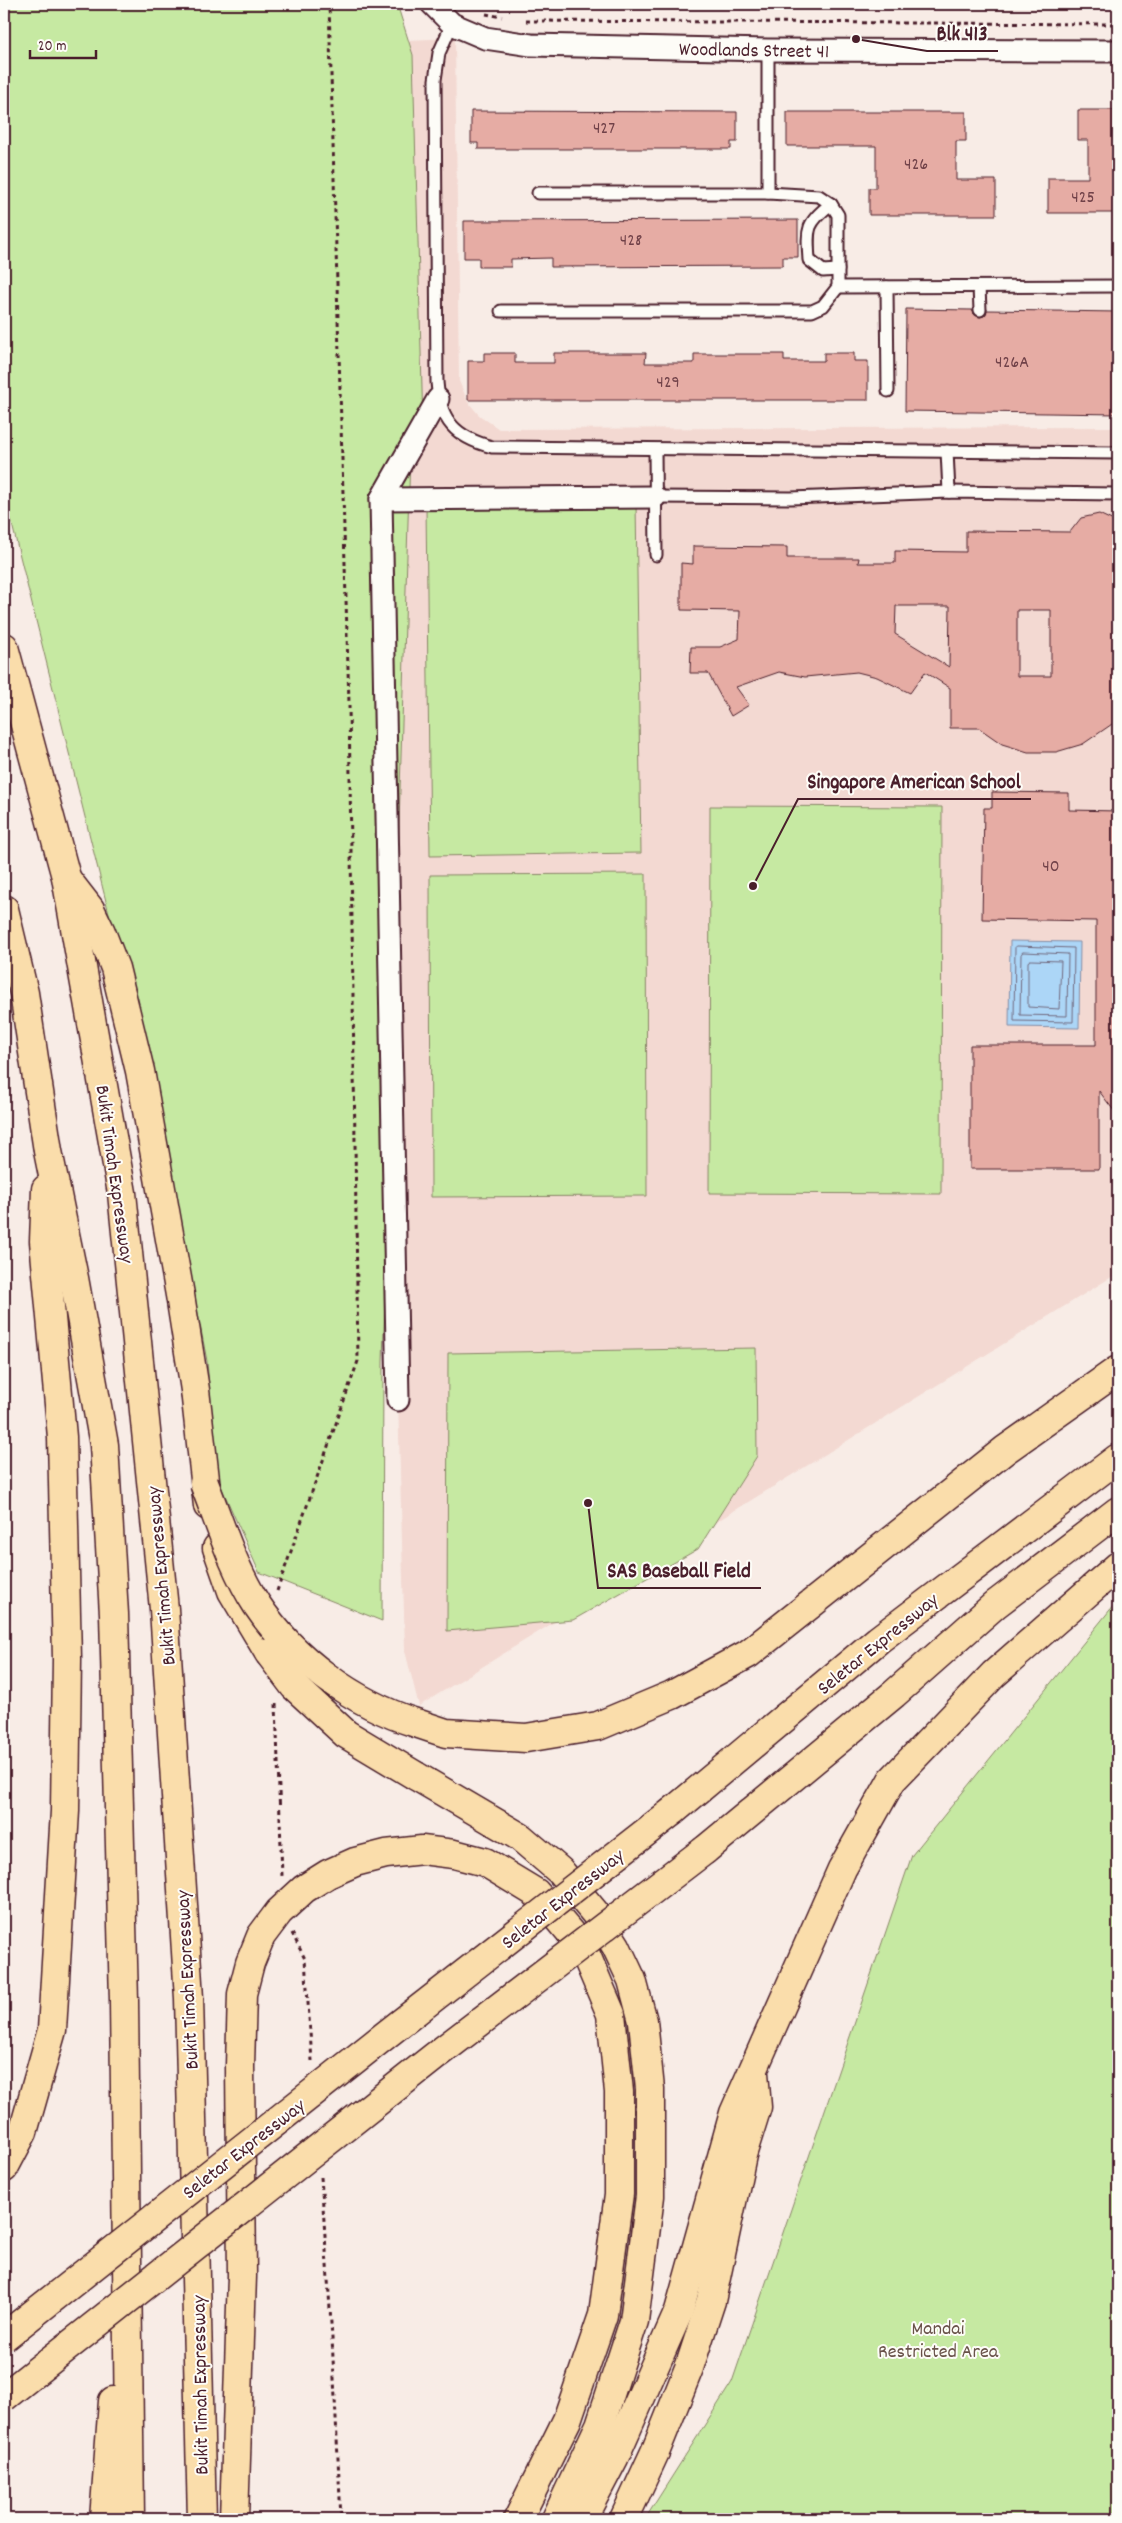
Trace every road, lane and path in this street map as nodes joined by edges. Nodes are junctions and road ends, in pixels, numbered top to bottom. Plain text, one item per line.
1 (329, 4) edge
2 (432, 4) edge
3 (476, 12) dead end
4 (504, 17) dead end
5 (523, 21) dead end
6 (452, 24) junction
7 (1118, 24) edge
8 (768, 50) junction
9 (1118, 51) edge
10 (538, 193) dead end
11 (768, 193) junction
12 (831, 204) junction
13 (838, 270) junction
14 (979, 286) junction
15 (1118, 286) edge
16 (838, 287) junction
17 (887, 287) junction
18 (980, 310) dead end
19 (501, 311) dead end
20 (888, 391) dead end
21 (438, 399) junction
22 (655, 450) junction
23 (947, 451) junction
24 (1118, 453) edge
25 (948, 492) junction
26 (1118, 494) edge
27 (655, 497) junction
28 (380, 499) junction
29 (656, 555) dead end
30 (4, 647) edge
31 (66, 877) junction
32 (4, 909) edge
33 (48, 1151) junction
34 (1118, 1370) edge
35 (398, 1400) dead end
36 (1118, 1458) edge
37 (204, 1483) junction
38 (1118, 1512) edge
39 (1118, 1566) edge
40 (277, 1592) dead end
41 (276, 1700) dead end
42 (284, 1886) dead end
43 (290, 1929) dead end
44 (312, 2066) dead end
45 (753, 2066) junction
46 (4, 2168) edge
47 (320, 2173) dead end
48 (126, 2255) junction
49 (4, 2337) edge
50 (4, 2397) edge
51 (104, 2519) edge
52 (130, 2519) edge
53 (202, 2519) edge
54 (234, 2519) edge
55 (341, 2519) edge
56 (518, 2519) edge
57 (556, 2519) edge
58 (582, 2519) edge
59 (624, 2519) edge

1 - 40 path
2 - 6 street, Woodlands Street 41
3 - 4 path
5 - 7 path
6 - 8 street, Woodlands Street 41
6 - 21 lane
8 - 9 street, Woodlands Street 41
8 - 11 lane
10 - 11 lane
11 - 12 lane
12 - 13 lane
12 - 13 lane
13 - 16 lane
14 - 15 lane
14 - 17 lane
14 - 18 lane
16 - 17 lane
16 - 19 lane
17 - 20 lane
21 - 22 lane
21 - 28 street
22 - 23 lane
22 - 27 lane
23 - 24 lane
23 - 25 lane
25 - 26 lane
25 - 27 lane
27 - 28 street
27 - 29 lane
28 - 35 street
30 - 31 highway, Bukit Timah Expressway
31 - 37 highway
31 - 53 highway, Bukit Timah Expressway
32 - 33 highway
33 - 46 highway
33 - 48 highway
34 - 37 highway, bridge
36 - 49 highway, Seletar Expressway, bridge
37 - 57 highway, bridge
38 - 50 highway, bridge
39 - 45 highway
41 - 42 path
43 - 44 path
45 - 58 highway
45 - 59 highway
47 - 55 path
48 - 51 highway
48 - 52 highway
54 - 56 highway

